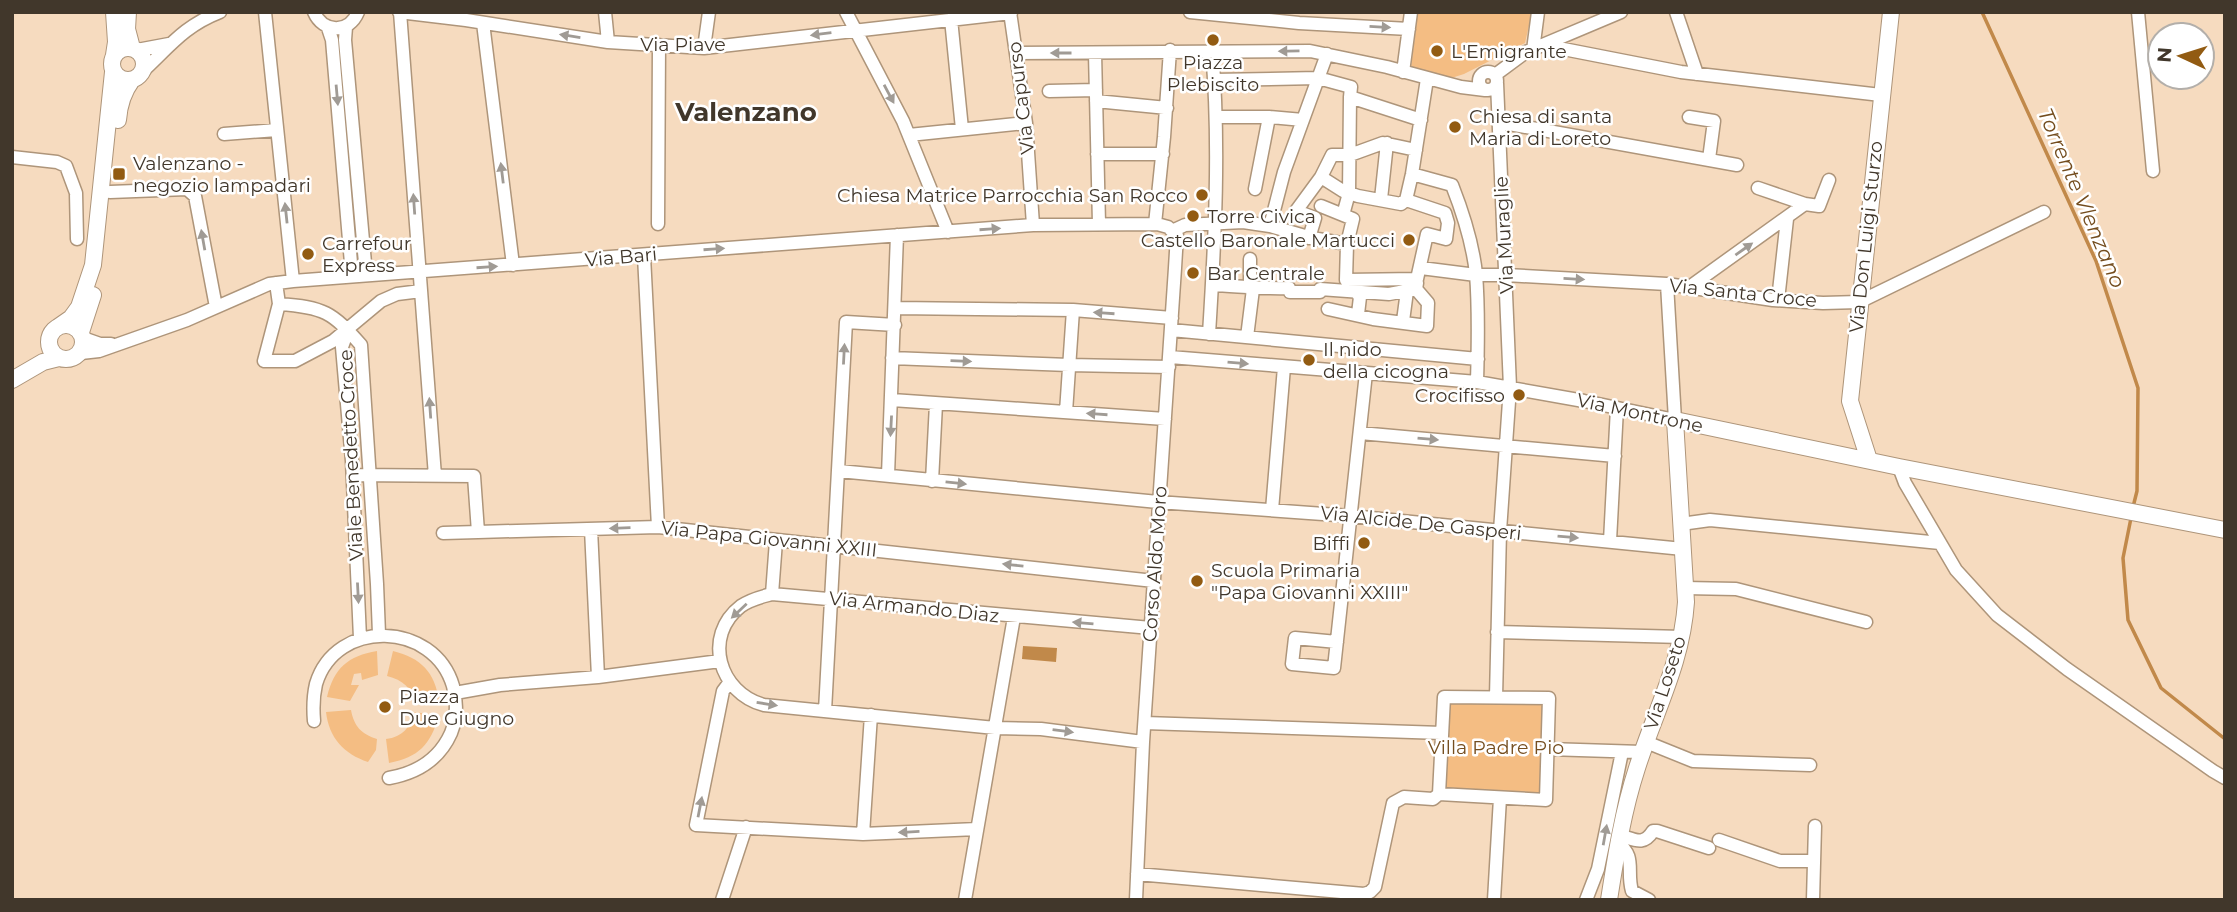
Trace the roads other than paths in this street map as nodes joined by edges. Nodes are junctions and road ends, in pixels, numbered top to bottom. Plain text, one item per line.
1 (114, 12) edge
2 (128, 12) edge
3 (220, 12) edge
4 (265, 12) edge
5 (314, 12) edge
6 (358, 12) edge
7 (399, 12) edge
8 (605, 12) edge
9 (709, 12) edge
10 (846, 12) edge
11 (1190, 12) edge
12 (1411, 12) edge
13 (1538, 12) edge
14 (1621, 12) edge
15 (1676, 12) edge
16 (1891, 12) edge
17 (2138, 12) edge
18 (1011, 13) edge
19 (466, 16) edge
20 (1300, 18) edge
21 (951, 19) junction
22 (483, 23) junction
23 (346, 27) junction
24 (328, 28) junction
25 (1409, 29) junction
26 (855, 30) junction
27 (608, 42) junction
28 (169, 44) junction
29 (659, 45) junction
30 (1538, 47) junction
31 (704, 48) junction
32 (134, 49) junction
33 (1170, 50) junction
34 (1212, 51) junction
35 (1017, 52) junction
36 (1095, 53) junction
37 (1327, 54) junction
38 (114, 55) junction
39 (113, 72) junction
40 (1404, 72) junction
41 (1697, 74) junction
42 (1481, 75) junction
43 (138, 76) junction
44 (1318, 78) junction
45 (1427, 79) junction
46 (1496, 79) junction
47 (1214, 80) junction
48 (1453, 84) junction
49 (1485, 90) junction
50 (1049, 91) dead end
51 (1881, 95) junction
52 (1096, 96) junction
53 (1350, 97) junction
54 (1167, 108) junction
55 (1217, 117) junction
56 (1269, 117) junction
57 (1689, 117) dead end
58 (1303, 120) junction
59 (1421, 120) junction
60 (1498, 122) junction
61 (1026, 123) junction
62 (962, 129) junction
63 (278, 130) junction
64 (224, 134) dead end
65 (909, 135) junction
66 (1387, 143) junction
67 (1416, 150) junction
68 (1097, 154) junction
69 (1163, 154) junction
70 (1350, 155) junction
71 (12, 157) edge
72 (1709, 159) junction
73 (1737, 165) dead end
74 (1259, 167) junction
75 (2153, 171) dead end
76 (1284, 172) junction
77 (1412, 174) junction
78 (1321, 177) junction
79 (1829, 180) dead end
80 (1758, 188) dead end
81 (1255, 189) dead end
82 (76, 193) junction
83 (1349, 193) junction
84 (106, 194) junction
85 (1381, 199) junction
86 (1406, 200) junction
87 (1805, 204) junction
88 (1321, 206) dead end
89 (2045, 212) dead end
90 (1343, 215) junction
91 (1787, 219) junction
92 (658, 224) dead end
93 (1099, 224) junction
94 (1155, 224) junction
95 (1033, 225) junction
96 (1216, 225) junction
97 (1270, 226) junction
98 (1172, 231) junction
99 (948, 232) junction
100 (897, 235) junction
101 (1309, 238) junction
102 (77, 239) dead end
103 (1347, 244) junction
104 (644, 256) junction
105 (1250, 259) dead end
106 (513, 265) junction
107 (419, 272) junction
108 (366, 274) junction
109 (352, 275) junction
110 (1476, 275) junction
111 (1506, 275) junction
112 (1346, 279) junction
113 (293, 281) junction
114 (1415, 282) junction
115 (276, 283) junction
116 (1667, 284) junction
117 (1212, 285) junction
118 (1688, 288) junction
119 (1251, 289) junction
120 (421, 290) junction
121 (1355, 290) junction
122 (1778, 300) junction
123 (1859, 302) junction
124 (279, 304) junction
125 (216, 307) junction
126 (896, 309) junction
127 (1328, 309) dead end
128 (1073, 310) junction
129 (1358, 314) junction
130 (1403, 321) junction
131 (895, 324) junction
132 (1171, 324) junction
133 (58, 327) junction
134 (348, 330) junction
135 (1209, 334) junction
136 (1247, 337) junction
137 (82, 341) junction
138 (49, 342) junction
139 (58, 358) junction
140 (892, 358) junction
141 (1478, 359) junction
142 (1170, 362) junction
143 (1069, 365) junction
144 (1284, 367) junction
145 (12, 370) edge
146 (1366, 373) junction
147 (12, 380) edge
148 (1477, 383) junction
149 (1510, 387) junction
150 (892, 400) junction
151 (936, 404) junction
152 (1617, 408) junction
153 (1066, 412) junction
154 (1165, 419) junction
155 (1675, 420) junction
156 (1360, 433) junction
157 (1506, 445) junction
158 (1615, 456) junction
159 (1869, 460) junction
160 (1899, 467) junction
161 (839, 471) junction
162 (353, 475) junction
163 (888, 475) junction
164 (369, 476) junction
165 (435, 476) junction
166 (932, 481) junction
167 (1158, 502) junction
168 (1272, 510) junction
169 (1351, 516) junction
170 (1681, 524) junction
171 (658, 527) junction
172 (591, 528) junction
173 (2225, 530) edge
174 (1500, 531) junction
175 (478, 532) junction
176 (443, 533) dead end
177 (776, 541) junction
178 (1610, 541) junction
179 (1940, 543) junction
180 (834, 546) junction
181 (1683, 550) junction
182 (1154, 581) junction
183 (1685, 588) junction
184 (772, 594) junction
185 (831, 599) junction
186 (1014, 617) junction
187 (1866, 622) dead end
188 (1151, 628) junction
189 (1497, 632) junction
190 (379, 634) junction
191 (1682, 637) junction
192 (360, 638) junction
193 (1336, 642) dead end
194 (720, 661) junction
195 (598, 677) junction
196 (729, 683) junction
197 (455, 693) junction
198 (1496, 697) junction
199 (825, 711) junction
200 (871, 715) junction
201 (314, 721) dead end
202 (1145, 723) junction
203 (995, 728) junction
204 (1442, 733) junction
205 (1143, 742) junction
206 (1548, 749) junction
207 (1622, 751) junction
208 (1642, 753) junction
209 (1810, 765) dead end
210 (389, 778) dead end
211 (2225, 778) edge
212 (1439, 794) junction
213 (1500, 798) junction
214 (1815, 825) dead end
215 (746, 827) junction
216 (977, 829) junction
217 (863, 834) junction
218 (1618, 838) junction
219 (1814, 861) junction
220 (1137, 874) junction
221 (722, 900) edge
222 (965, 900) edge
223 (1136, 900) edge
224 (1494, 900) edge
225 (1586, 900) edge
226 (1609, 900) edge
227 (1649, 900) edge
228 (1813, 900) edge

1 - 38 main road
2 - 32 main road
3 - 28 street
4 - 63 street
5 - 24 street
6 - 23 street
7 - 19 street, Via Piave
107 -> 7 street
8 - 27 street
9 - 31 street
10 - 26 street
11 - 20 street
12 - 25 street
13 - 30 street
14 - 30 street
15 - 41 street
16 - 51 main road, Via Don Luigi Sturzo
17 - 75 street
18 - 21 street, Via Piave
18 - 35 street, Via Capurso
19 - 22 street, Via Piave
20 -> 25 street
21 - 26 street, Via Piave
21 - 62 street
27 -> 22 street, Via Piave
106 -> 22 street
23 - 24 street
23 - 108 street
24 -> 109 street
25 - 40 street
26 -> 31 street, Via Piave
26 -> 65 street
27 - 29 street, Via Piave
28 - 32 street
28 - 43 street
29 - 31 street, Via Piave
29 - 92 street
30 - 41 street
30 - 46 street
32 - 38 main road
32 - 43 main road
33 - 34 street
33 - 36 street
33 - 54 street
37 -> 34 street
34 - 47 street
36 -> 35 street
35 - 61 street, Via Capurso
36 - 52 street
37 - 40 street
37 - 44 street
38 - 39 main road
39 - 43 main road
39 - 84 main road
40 - 45 street
41 - 51 street
42 - 46 street
42 - 48 street
42 - 49 street
43 - 84 main road
44 - 47 street
44 - 53 street
44 - 58 street
45 - 48 street
45 - 59 street
46 - 49 street
46 - 60 street, Via Muraglie
47 - 55 street
48 - 49 street
50 - 52 street
51 - 123 main road, Via Don Luigi Sturzo
52 - 54 street
52 - 68 street
53 - 59 street
53 - 70 street
54 - 69 street
55 - 56 street
55 - 96 street
56 - 58 street
56 - 74 street
57 - 72 street
58 - 76 street
59 - 67 street
60 - 72 street
60 - 111 street, Via Muraglie
61 - 62 street
61 - 95 street, Via Capurso
62 - 65 street
63 - 64 street
113 -> 63 street
65 - 99 street
66 - 67 street
66 - 70 street
66 - 85 street
67 - 77 street
68 - 69 street
68 - 93 street
69 - 94 street
70 - 78 street
70 - 83 street
71 - 82 street
72 - 73 street
74 - 76 street
74 - 81 street
76 - 97 street
77 - 86 street
77 - 110 street
78 - 83 street
78 - 101 street
79 - 87 street
80 - 87 street
82 - 84 street
82 - 102 street
83 - 85 street
83 - 90 street
125 -> 84 street
84 - 133 main road
84 - 137 main road
85 - 86 street
86 - 114 street
87 - 91 street
88 - 90 street
89 - 123 street, Via Santa Croce
90 - 103 street
118 -> 91 street
91 - 122 street
93 - 94 street, Via Bari
93 - 95 street, Via Bari
94 - 98 street, Via Bari
99 -> 95 street, Via Bari
96 - 97 street
96 - 98 street
96 - 117 street
97 - 101 street
98 - 132 street, Corso Aldo Moro
99 - 100 street, Via Bari
104 -> 100 street, Via Bari
100 - 126 street
101 - 103 street
103 - 112 street
104 - 106 street, Via Bari
104 - 171 street
105 - 119 street
107 -> 106 street, Via Bari
107 - 108 street, Via Bari
107 - 120 street
108 - 109 street, Via Bari
109 - 113 street, Via Bari
110 - 111 street, Via Santa Croce
110 - 114 street, Via Santa Croce
110 - 141 street
111 -> 116 street, Via Santa Croce
111 - 149 street, Via Muraglie
112 - 114 street
112 - 121 street
113 - 115 street, Via Bari
114 - 121 street
114 - 130 street
114 - 130 street
115 - 124 street
115 - 125 street, Via Bari
116 - 118 street, Via Santa Croce
116 - 155 street
117 - 119 street
117 - 135 street
118 - 122 street, Via Santa Croce
119 - 121 street
119 - 136 street
120 - 134 street
165 -> 120 street
121 - 129 street
122 - 123 street, Via Santa Croce
123 - 159 main road, Via Don Luigi Sturzo
124 - 134 street
124 - 134 street
125 - 137 street, Via Bari
126 - 128 street
126 - 131 street
127 - 129 street
132 -> 128 street
128 - 143 street
129 - 130 street
131 - 140 street
161 -> 131 street
132 - 135 street
132 - 142 street, Corso Aldo Moro
133 - 137 main road
133 - 138 main road
134 - 162 street, Viale Benedetto Croce
134 - 164 street, Viale Benedetto Croce
135 - 136 street
136 - 141 street
137 - 139 main road
138 - 139 main road
138 - 145 main road
139 - 147 main road
140 -> 143 street, Via Montrone
140 - 150 street
141 - 148 street
142 - 143 street, Via Montrone
142 -> 144 street, Via Montrone
142 - 154 street, Corso Aldo Moro
143 - 153 street
144 - 146 street, Via Montrone
144 - 168 street
146 - 148 street, Via Montrone
146 - 156 street
148 - 149 street, Via Montrone
149 - 152 street, Via Montrone
149 - 157 street, Via Muraglie
150 - 151 street
150 -> 163 street
151 - 153 street
151 - 166 street
152 - 155 street, Via Montrone
152 - 158 street
154 -> 153 street
154 - 167 street, Corso Aldo Moro
155 - 159 main road, Via Montrone
155 - 170 main road, Via Loseto
156 -> 157 street
156 - 169 street
157 - 158 street
157 - 174 street, Via Muraglie
158 - 178 street
159 - 160 main road, Via Montrone
160 - 173 main road, Via Montrone
160 - 179 street
161 - 163 street, Via Alcide De Gasperi
161 - 180 street
162 - 164 street
162 -> 192 street, Viale Benedetto Croce
163 - 166 street, Via Alcide De Gasperi
164 - 165 street
164 - 190 street, Viale Benedetto Croce
165 - 175 street
166 -> 167 street, Via Alcide De Gasperi
167 - 168 street, Via Alcide De Gasperi
167 - 182 street, Corso Aldo Moro
168 - 169 street, Via Alcide De Gasperi
169 - 174 street, Via Alcide De Gasperi
169 - 193 street
170 - 179 street
170 - 181 main road, Via Loseto
171 -> 172 street, Via Papa Giovanni XXIII
171 - 177 street, Via Papa Giovanni XXIII
172 - 175 street, Via Papa Giovanni XXIII
172 - 195 street
174 -> 178 street, Via Alcide De Gasperi
174 - 189 street, Via Muraglie
175 - 176 street, Via Papa Giovanni XXIII
177 - 180 street, Via Papa Giovanni XXIII
177 - 184 street
178 - 181 street, Via Alcide De Gasperi
179 - 211 street
182 -> 180 street, Via Papa Giovanni XXIII
180 - 185 street
181 - 183 main road, Via Loseto
182 - 188 street, Corso Aldo Moro
183 - 187 street
183 - 191 main road, Via Loseto
184 - 185 street, Via Armando Diaz
184 -> 194 street, Via Armando Diaz
185 - 186 street, Via Armando Diaz
185 - 199 street
188 -> 186 street, Via Armando Diaz
186 - 203 street
188 - 202 street, Corso Aldo Moro
189 - 191 street
189 - 198 street, Via Muraglie
190 - 192 street
190 - 197 street
191 - 208 main road, Via Loseto
192 - 201 street
194 - 195 street
194 - 196 street
195 - 197 street
196 -> 199 street
215 -> 196 street
197 - 210 street
198 - 204 street
198 - 206 street
199 - 200 street
200 - 203 street
200 - 217 street
202 - 204 street
202 - 205 street, Corso Aldo Moro
203 -> 205 street
203 - 216 street
204 - 212 street
205 - 220 street, Corso Aldo Moro
206 - 207 street
206 - 213 street
207 - 208 street
225 -> 207 street
208 - 209 street
208 - 218 main road, Via Loseto
212 - 213 street
212 - 220 street
213 - 224 street
214 - 219 street
215 - 217 street
215 - 221 street
216 -> 217 street
216 - 222 street
218 - 219 street
218 - 226 main road, Via Loseto
218 - 227 street
219 - 228 street
220 - 223 street, Corso Aldo Moro

